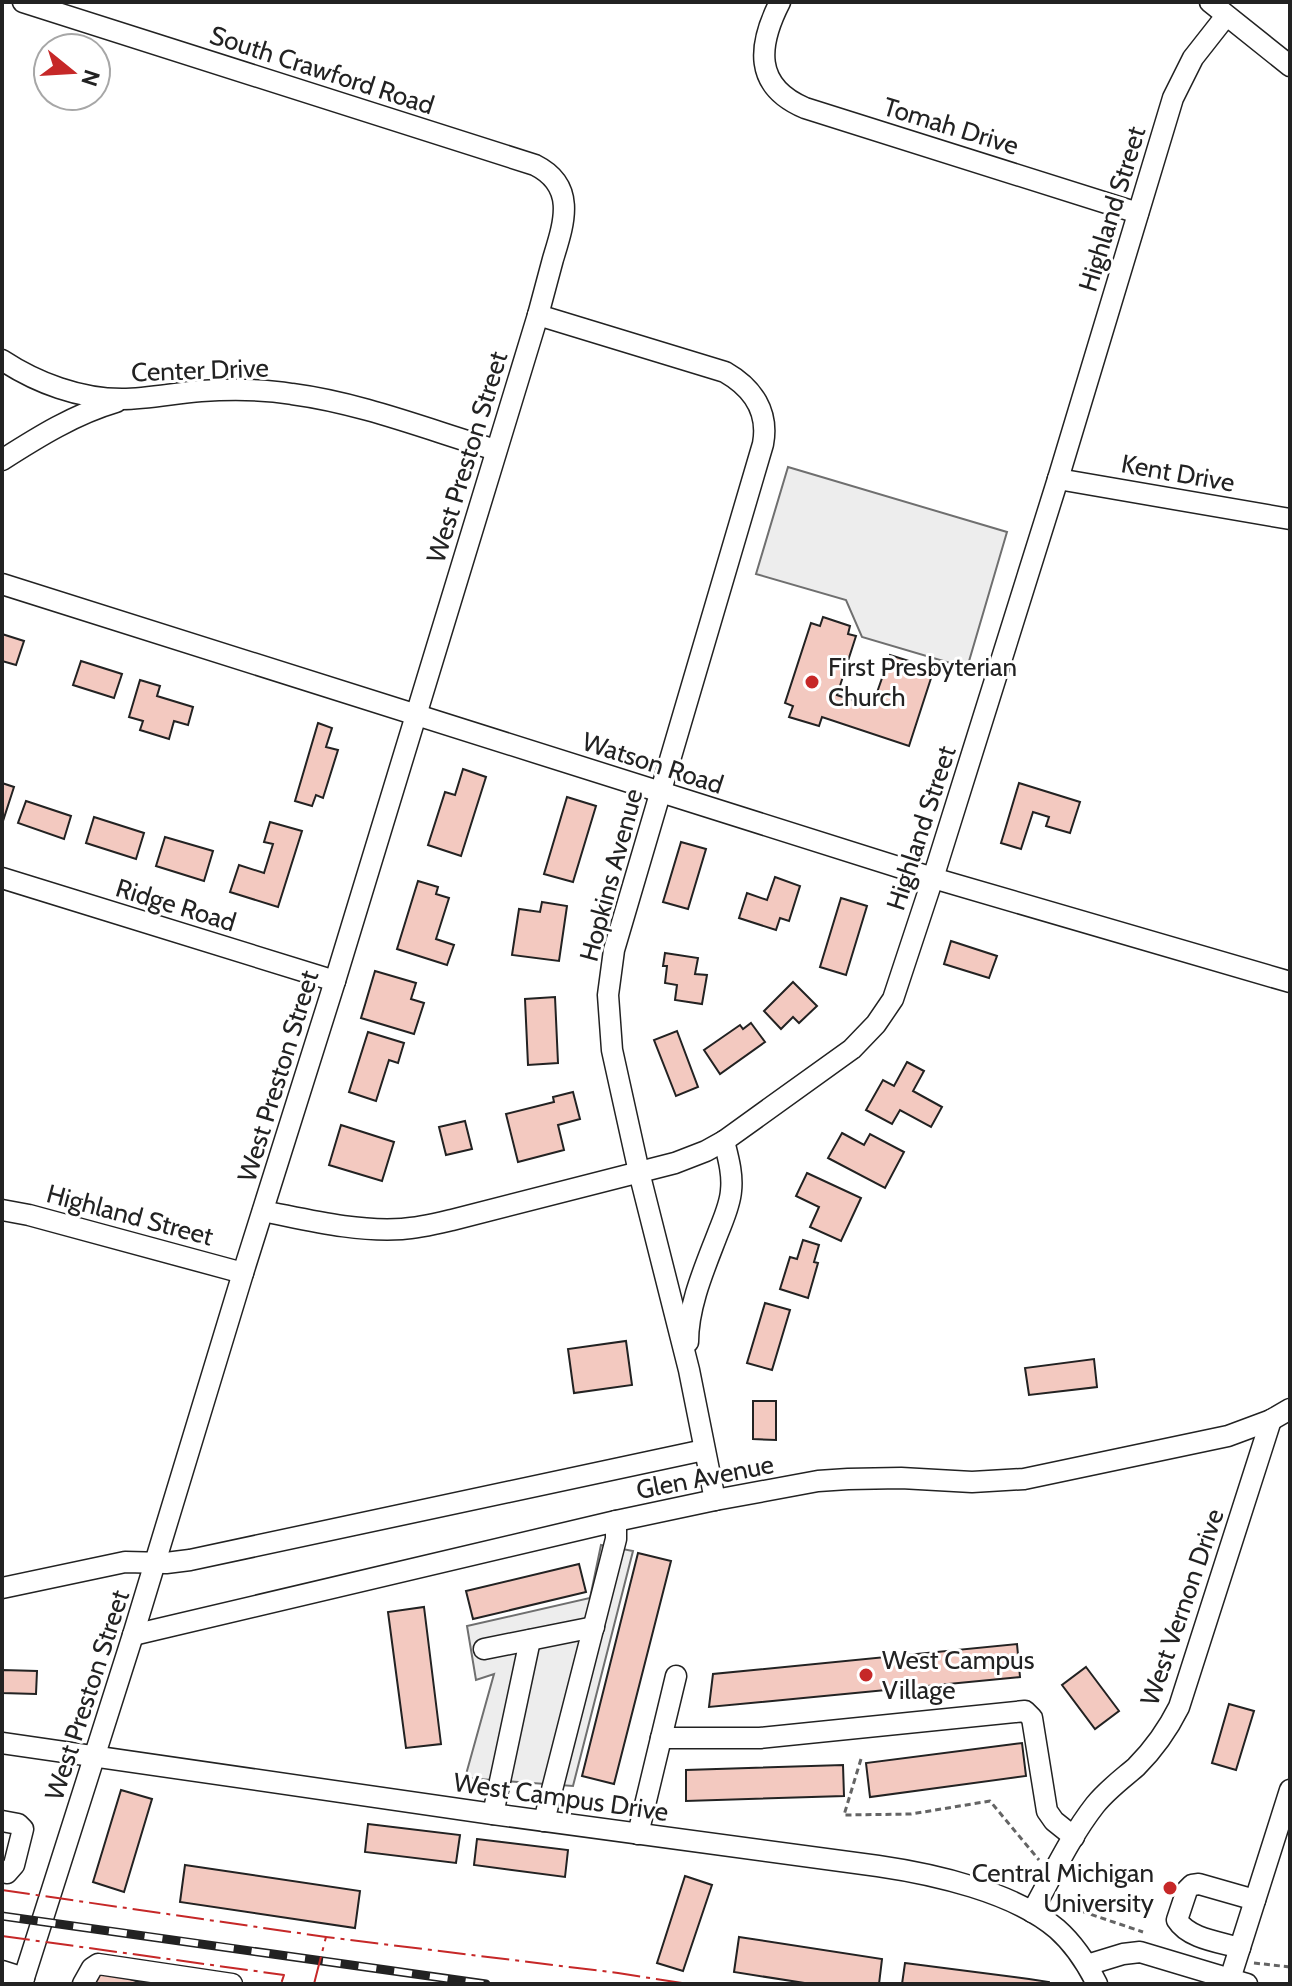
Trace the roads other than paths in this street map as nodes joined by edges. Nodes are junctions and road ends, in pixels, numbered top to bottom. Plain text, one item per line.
1 (23, 2) edge
2 (780, 2) edge
3 (1210, 2) edge
4 (1226, 16) junction
5 (1290, 66) edge
6 (556, 181) joint
7 (1138, 213) junction
8 (538, 315) junction
9 (2, 360) edge
10 (124, 399) junction
11 (496, 450) junction
12 (2, 460) edge
13 (1058, 479) junction
14 (1290, 519) edge
15 (2, 584) edge
16 (417, 714) junction
17 (660, 793) junction
18 (2, 878) edge
19 (933, 878) junction
20 (335, 981) junction
21 (1290, 982) edge
22 (724, 1141) junction
23 (639, 1172) junction
24 (2, 1210) edge
25 (263, 1211) junction
26 (243, 1273) junction
27 (689, 1370) junction
28 (1290, 1409) edge
29 (1271, 1420) junction
30 (704, 1450) junction
31 (715, 1500) junction
32 (616, 1521) junction
33 (156, 1562) junction
34 (2, 1588) edge
35 (594, 1627) junction
36 (133, 1635) junction
37 (530, 1640) junction
38 (484, 1649) dead end
39 (676, 1676) dead end
40 (661, 1738) junction
41 (2, 1743) edge
42 (94, 1757) junction
43 (1290, 1790) edge
44 (493, 1814) junction
45 (2, 1821) edge
46 (544, 1821) junction
47 (638, 1834) junction
48 (1074, 1837) junction
49 (2, 1872) edge
50 (1255, 1900) junction
51 (1032, 1912) junction
52 (1087, 1965) junction
53 (1238, 1968) edge
54 (2, 1971) edge
55 (23, 1981) edge
56 (83, 1984) edge
57 (232, 1984) edge
58 (1097, 1984) edge

1 - 6 street, South Crawford Road
2 - 7 street, Tomah Drive
3 - 4 street
4 - 5 street
4 - 7 street, Highland Street
6 - 8 street, West Preston Street
7 - 13 street, Highland Street
8 - 11 street, West Preston Street
8 - 17 street, Hopkins Avenue
9 - 10 street, Center Drive
10 - 11 street, Center Drive
10 - 12 street
11 - 16 street, West Preston Street
13 - 14 street, Kent Drive
13 - 19 street, Highland Street
15 - 16 street, Watson Road
16 - 17 street, Watson Road
16 - 20 street, West Preston Street
17 - 19 street, Watson Road
17 - 23 street, Hopkins Avenue
18 - 20 street, Ridge Road
19 - 21 street, Watson Road
19 - 22 street, Highland Street
20 - 25 street, West Preston Street
22 - 23 street, Highland Street
22 - 27 street, Hopkins Avenue
23 - 25 street, Highland Street
23 - 27 street, Hopkins Avenue
24 - 26 street, Highland Street
25 - 26 street, West Preston Street
26 - 33 street, West Preston Street
27 - 30 street, Hopkins Avenue
28 - 29 street, Glen Avenue
29 - 31 street, Glen Avenue
29 - 48 street, West Vernon Drive
30 - 31 street, Hopkins Avenue
30 - 33 street, Glen Avenue
31 - 32 street, Glen Avenue
32 - 35 street
32 - 36 street, Glen Avenue
33 - 34 street, Glen Avenue
33 - 36 street, West Preston Street
35 - 37 street
35 - 46 street
36 - 42 street, West Preston Street
37 - 38 street
37 - 44 street
39 - 40 street
40 - 47 street
40 - 48 street
41 - 42 street, West Campus Drive
42 - 44 street, West Campus Drive
42 - 55 street, West Preston Street
43 - 50 street
44 - 46 street, West Campus Drive
45 - 49 street
46 - 47 street, West Campus Drive
47 - 51 street, West Campus Drive
48 - 51 street, West Vernon Drive
50 - 53 street
50 - 53 street
51 - 52 street, West Campus Drive
52 - 53 street
52 - 58 street, West Campus Drive
54 - 55 street
56 - 57 street

